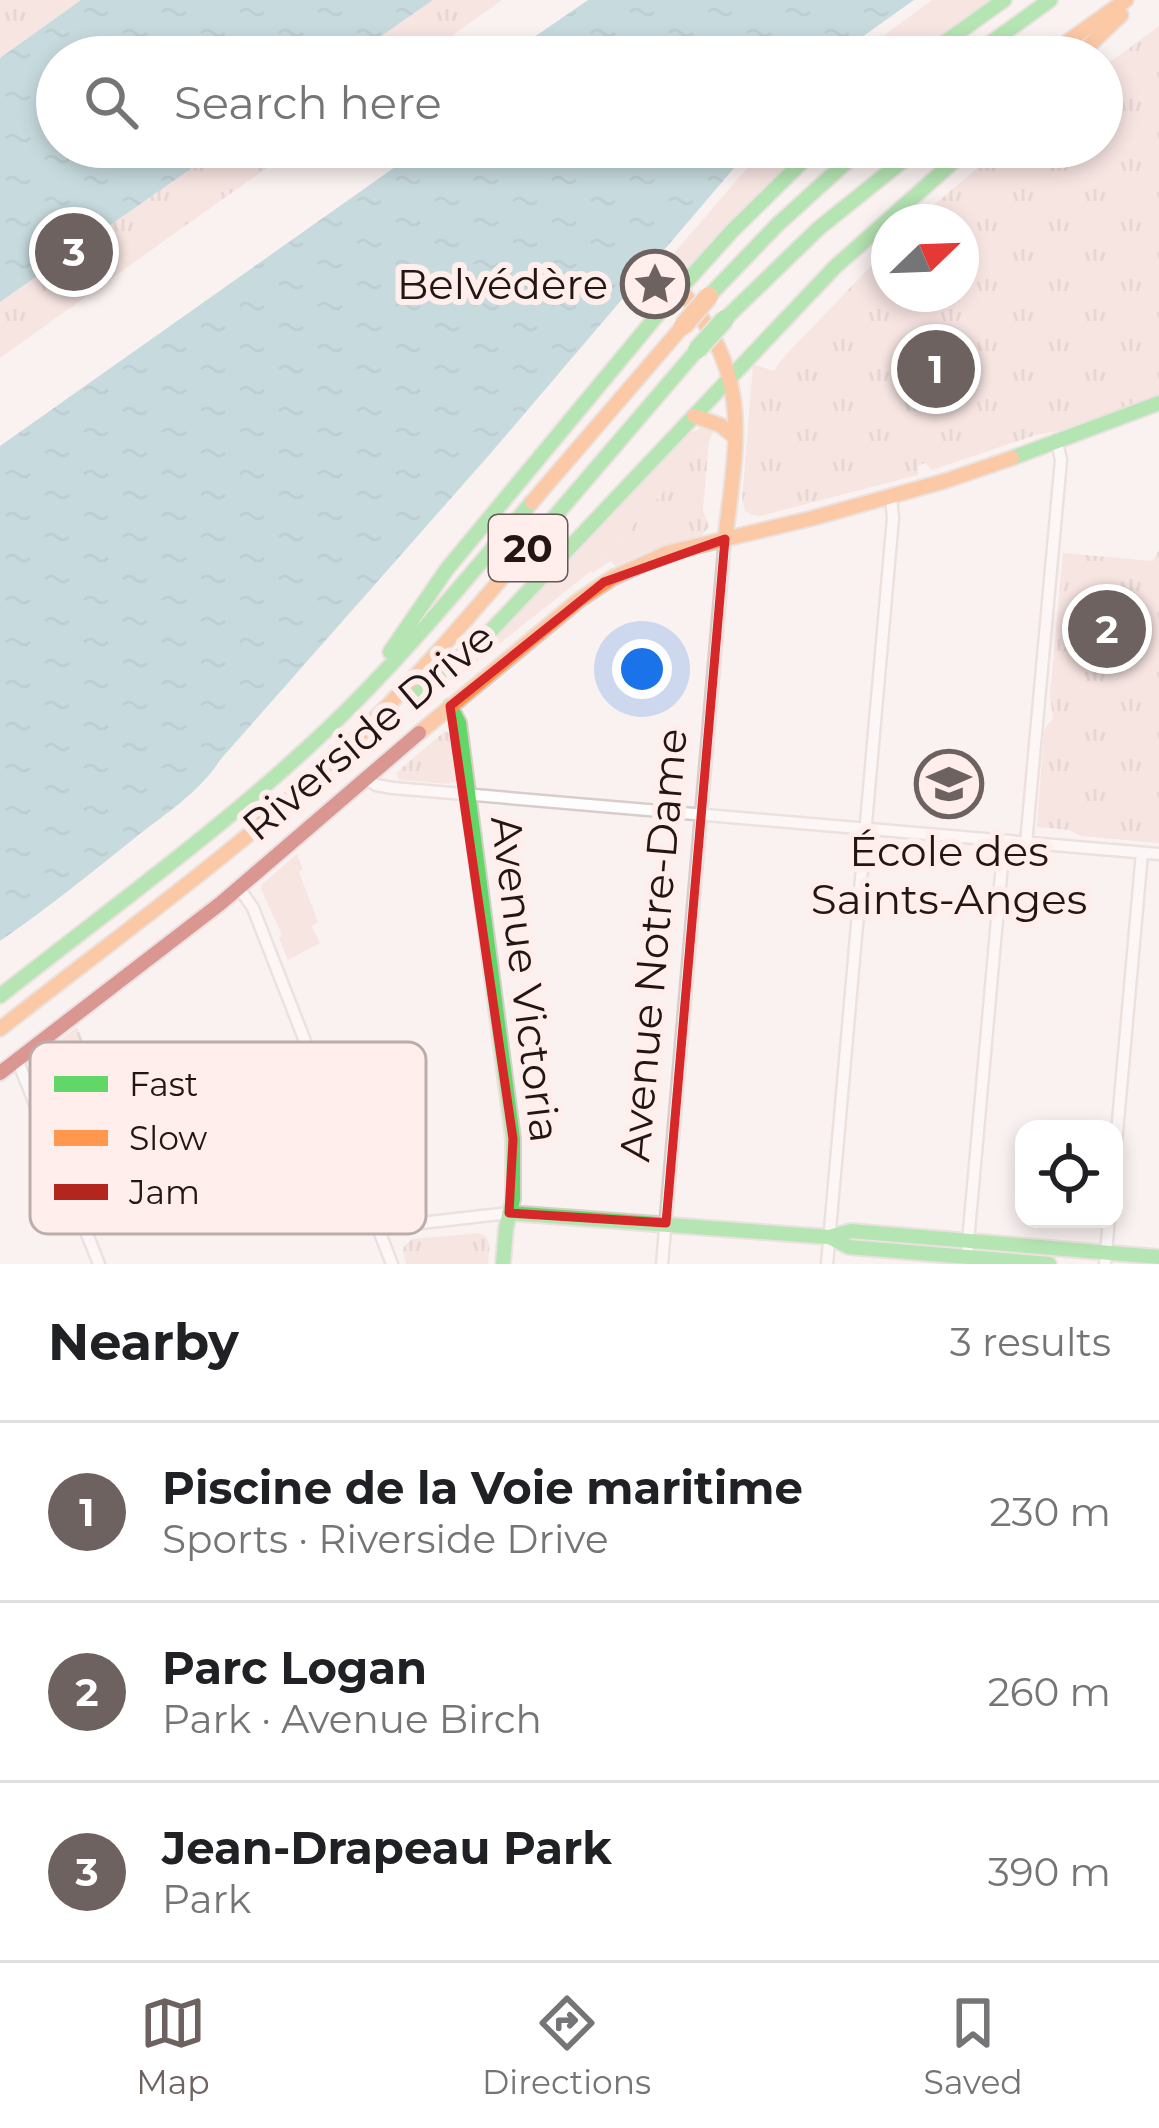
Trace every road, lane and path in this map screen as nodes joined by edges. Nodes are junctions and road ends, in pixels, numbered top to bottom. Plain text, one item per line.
1 (1004, 0) edge
2 (1050, 0) edge
3 (1126, 0) edge
4 (1137, 0) edge
5 (953, 36) edge
6 (1000, 36) edge
7 (1075, 36) edge
8 (1099, 36) edge
9 (796, 168) edge
10 (840, 168) edge
11 (891, 168) edge
12 (946, 168) edge
13 (680, 289) junction
14 (732, 376) junction
15 (1159, 403) edge
16 (694, 416) junction
17 (735, 437) junction
18 (1057, 442) junction
19 (891, 497) junction
20 (724, 539) junction
21 (357, 700) junction
22 (450, 706) junction
23 (353, 741) junction
24 (367, 778) junction
25 (467, 794) junction
26 (700, 814) junction
27 (864, 828) junction
28 (1004, 842) junction
29 (1026, 843) junction
30 (1142, 853) junction
31 (1159, 854) edge
32 (239, 888) junction
33 (0, 996) edge
34 (0, 1029) edge
35 (39, 1042) edge
36 (305, 1042) edge
37 (30, 1049) edge
38 (17, 1059) junction
39 (0, 1072) edge
40 (30, 1092) edge
41 (1118, 1120) edge
42 (509, 1213) junction
43 (426, 1222) edge
44 (666, 1222) junction
45 (1108, 1228) edge
46 (87, 1234) edge
47 (380, 1234) edge
48 (829, 1237) junction
49 (966, 1254) edge
50 (1159, 1257) edge
51 (1106, 1258) edge
52 (99, 1264) edge
53 (392, 1264) edge
54 (503, 1264) edge
55 (662, 1264) edge
56 (826, 1264) edge
57 (1049, 1264) edge

1 - 5 main road
2 - 6 main road
3 - 7 main road
4 - 8 main road
9 - 13 main road
10 - 21 main road, 20, bridge
11 - 23 main road, 20, bridge
12 - 14 main road
13 - 14 main road, Avenue Notre-Dame
13 - 21 main road
14 - 16 main road
14 - 17 main road, Avenue Notre-Dame
15 - 18 main road, Riverside Drive
16 - 17 main road
16 - 23 main road
17 - 20 main road, Avenue Notre-Dame
18 - 19 main road, Riverside Drive
18 - 29 street
19 - 20 main road, Riverside Drive
19 - 27 street
20 - 22 main road, Riverside Drive
20 - 26 street, Avenue Notre-Dame
21 - 33 main road, 20
22 - 24 main road, Riverside Drive
22 - 25 main road, Avenue Victoria
23 - 34 main road, 20
24 - 25 street
24 - 32 main road, Riverside Drive
25 - 26 street
25 - 42 main road, Avenue Victoria
26 - 27 street
26 - 44 street, Avenue Notre-Dame
27 - 28 street
27 - 48 street
28 - 29 street
28 - 49 street
29 - 30 street
30 - 31 street
30 - 41 street
32 - 35 main road, Riverside Drive
32 - 36 street
37 - 38 main road, Riverside Drive
38 - 39 main road, Riverside Drive
38 - 40 street
42 - 43 street
42 - 44 main road
42 - 54 main road, Avenue Victoria
44 - 48 main road
44 - 55 street, Avenue Notre-Dame
45 - 51 street
46 - 52 street
47 - 53 street
48 - 49 main road
48 - 56 street
49 - 51 main road
49 - 57 main road
50 - 51 main road

